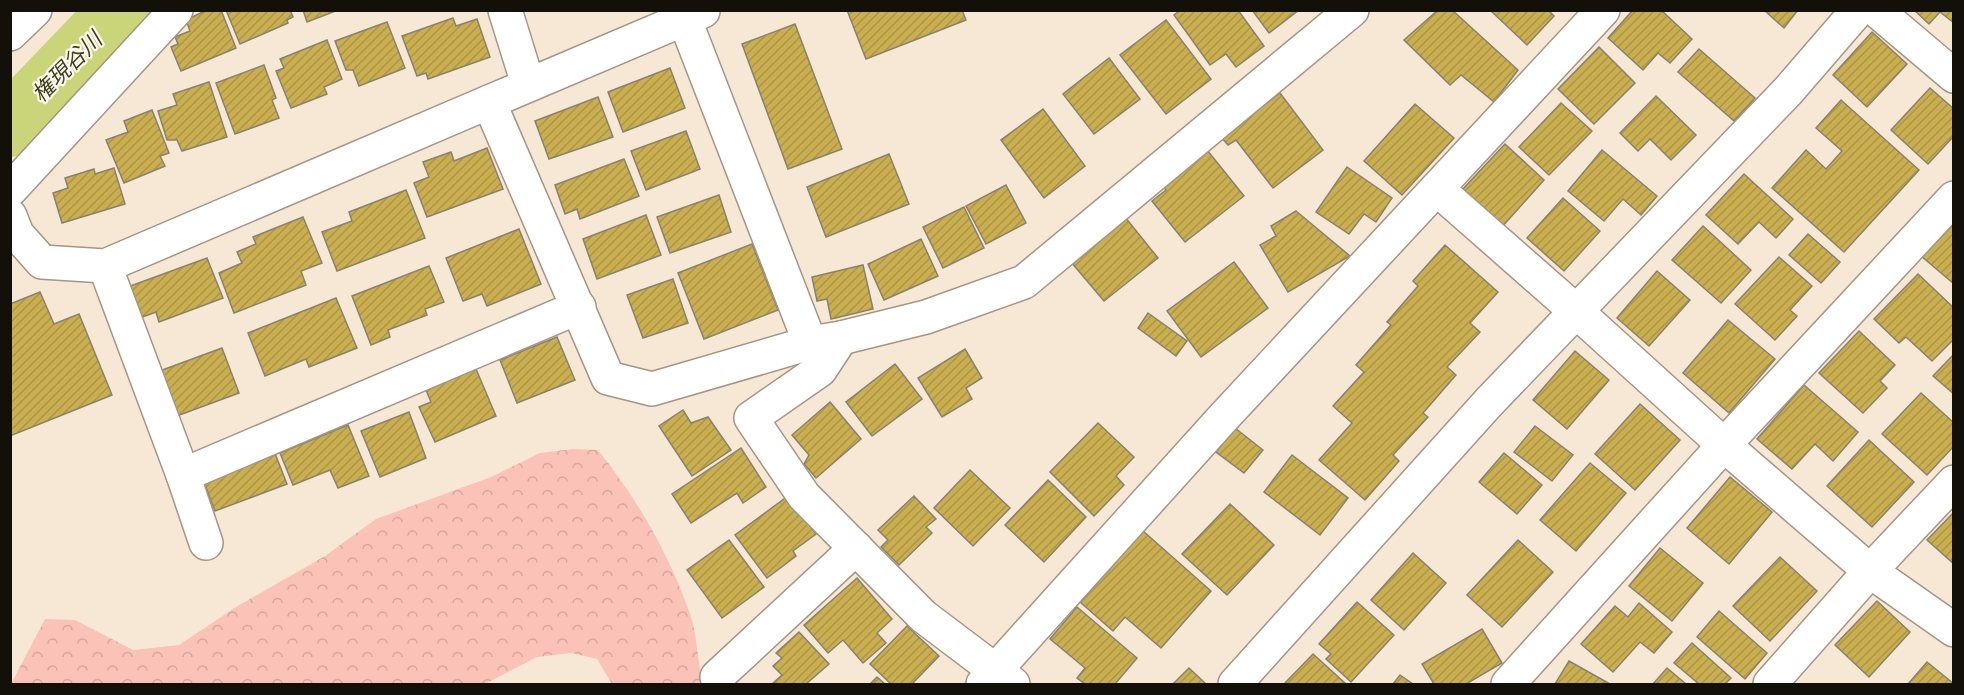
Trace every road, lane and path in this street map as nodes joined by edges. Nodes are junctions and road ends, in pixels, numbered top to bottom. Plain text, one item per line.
1 (35, 10) edge
2 (176, 10) edge
3 (505, 10) edge
4 (1352, 10) edge
5 (1603, 10) edge
6 (1858, 10) edge
7 (1876, 10) edge
8 (690, 13) edge
9 (10, 34) edge
10 (1953, 76) edge
11 (528, 84) junction
12 (489, 102) junction
13 (1437, 189) junction
14 (10, 190) edge
15 (1953, 198) edge
16 (10, 216) edge
17 (105, 266) junction
18 (579, 307) junction
19 (1577, 312) junction
20 (826, 340) junction
21 (1724, 445) junction
22 (183, 475) junction
23 (1953, 482) edge
24 (206, 543) dead end
25 (856, 548) junction
26 (1870, 571) junction
27 (1953, 630) edge
28 (717, 677) dead end
29 (997, 680) edge
30 (1235, 684) edge
31 (1508, 684) edge
32 (1770, 684) edge

1 - 9 street
2 - 14 street
3 - 11 street
4 - 20 street
5 - 13 street
6 - 19 street
7 - 10 street
8 - 11 street
8 - 20 street
11 - 12 street
12 - 17 street
12 - 18 street
13 - 19 street
13 - 29 street
15 - 21 street
16 - 17 street
17 - 22 street
18 - 20 street
18 - 22 street
19 - 21 street
19 - 30 street
20 - 25 street
21 - 26 street
21 - 31 street
22 - 24 street
23 - 26 street
25 - 28 street
25 - 29 street
26 - 27 street
26 - 32 street

